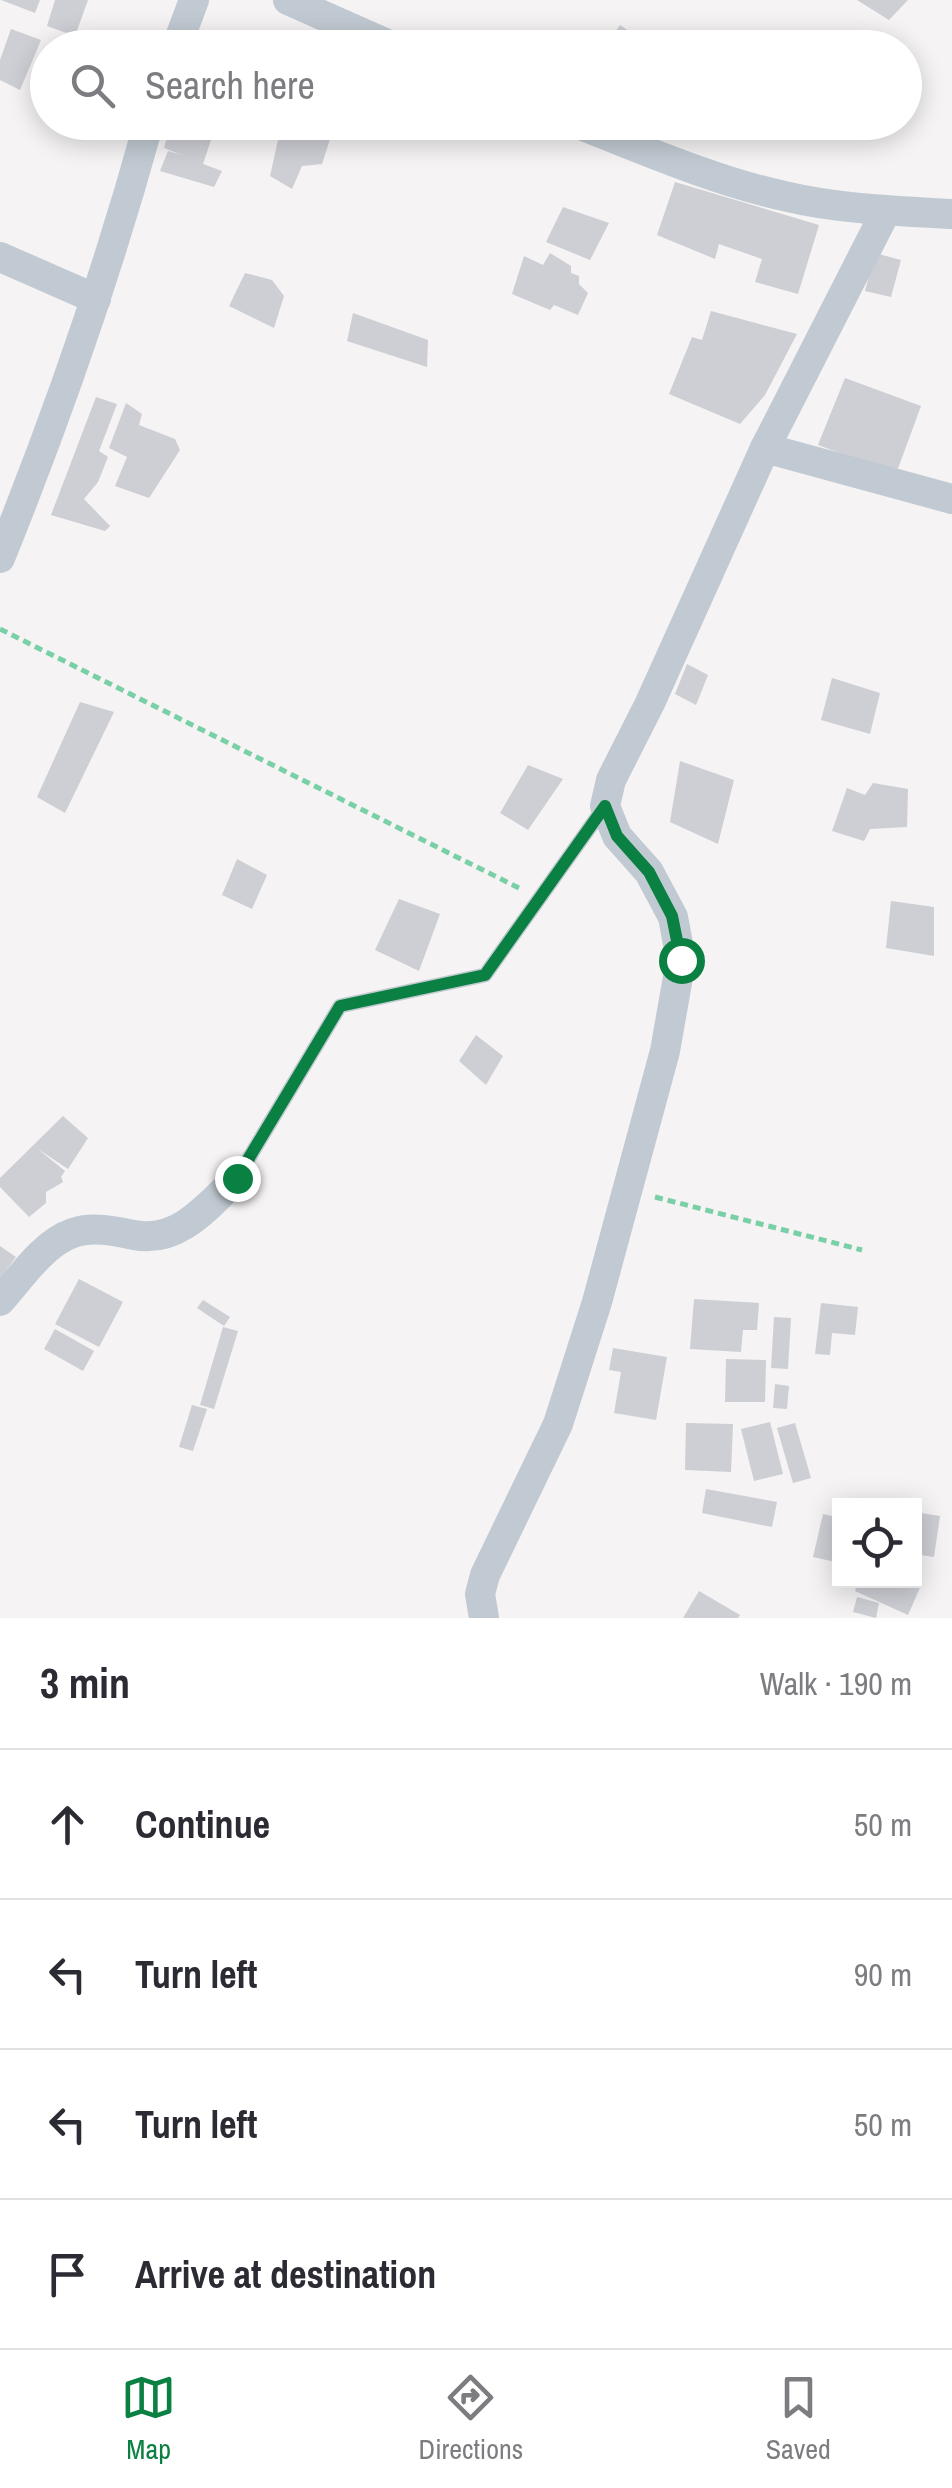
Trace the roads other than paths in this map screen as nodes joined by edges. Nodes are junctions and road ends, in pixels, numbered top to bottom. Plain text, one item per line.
1 (194, 0) edge
2 (308, 4) edge
3 (183, 30) edge
4 (360, 30) edge
5 (144, 140) edge
6 (621, 140) edge
7 (886, 211) junction
8 (952, 214) edge
9 (0, 257) edge
10 (96, 299) junction
11 (765, 448) junction
12 (952, 498) edge
13 (0, 558) edge
14 (605, 806) junction
15 (237, 1178) joint
16 (0, 1301) edge
17 (484, 1618) edge

1 - 3 street
2 - 4 street
5 - 10 street
6 - 7 street
7 - 8 street
7 - 11 street
9 - 10 street
10 - 13 street
11 - 12 street
11 - 14 street
14 - 15 lane
14 - 17 street
15 - 16 street

